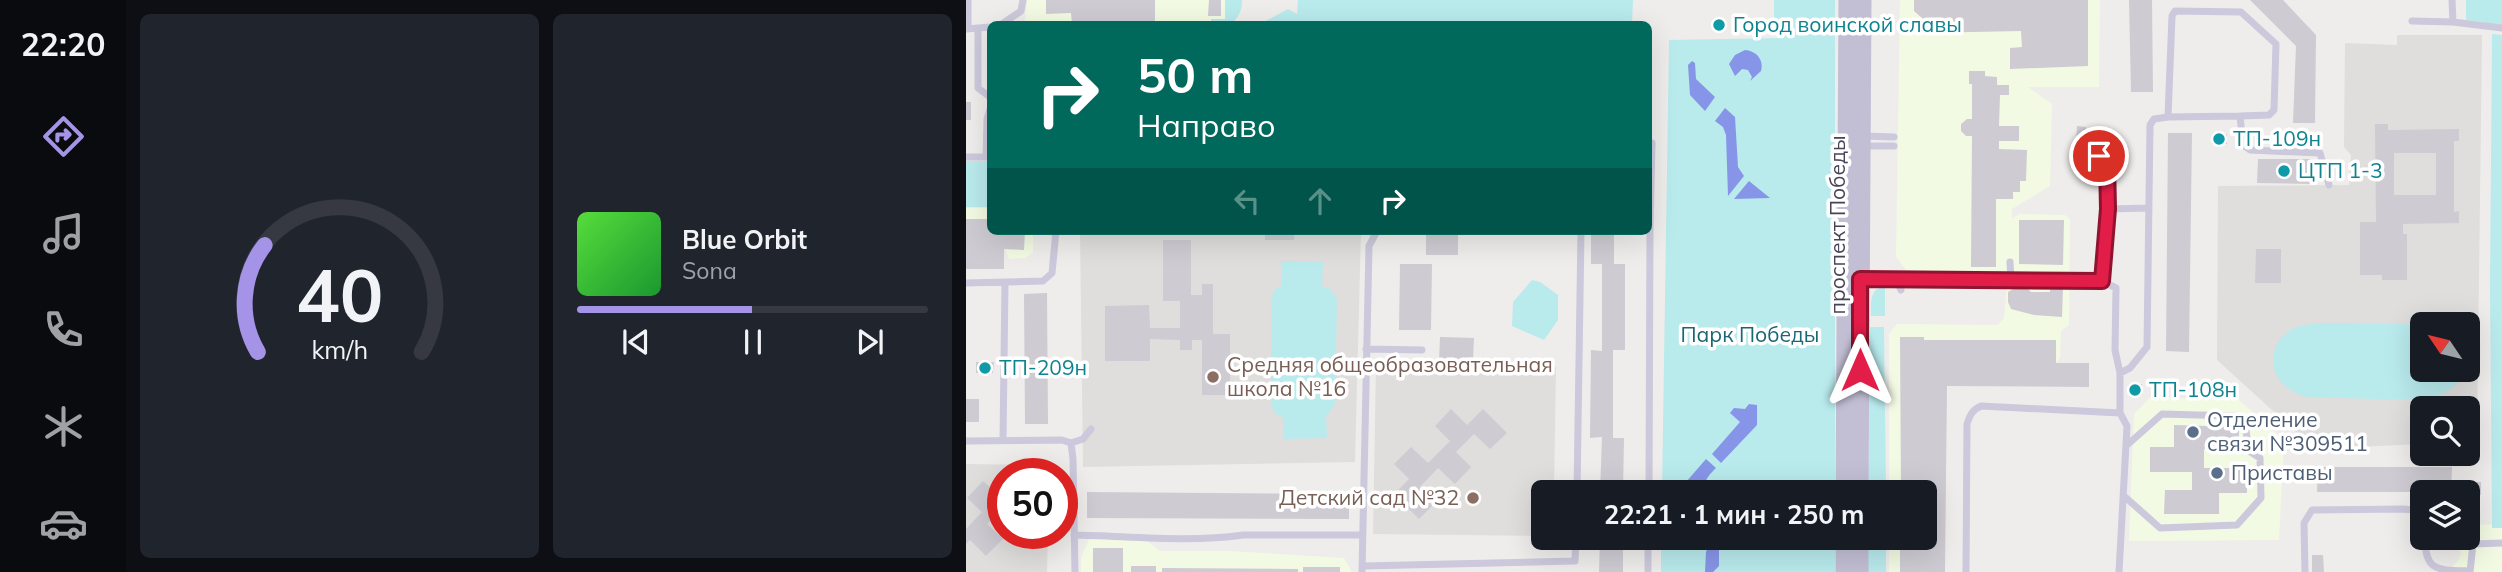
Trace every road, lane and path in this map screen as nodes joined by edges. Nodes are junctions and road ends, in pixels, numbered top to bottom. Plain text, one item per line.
1 (968, 0) edge
2 (1023, 0) edge
3 (1848, 0) edge
4 (1862, 0) edge
5 (2452, 0) edge
6 (1006, 21) edge
7 (2412, 21) dead end
8 (2453, 22) junction
9 (987, 28) edge
10 (2502, 28) edge
11 (967, 29) edge
12 (978, 29) junction
13 (987, 95) edge
14 (2240, 116) junction
15 (2168, 117) junction
16 (987, 119) edge
17 (1894, 137) dead end
18 (1861, 141) junction
19 (1894, 146) dead end
20 (2087, 153) dead end
21 (966, 157) edge
22 (2329, 185) dead end
23 (2149, 208) junction
24 (2108, 209) junction
25 (1056, 235) edge
26 (1375, 235) edge
27 (1581, 235) edge
28 (1649, 235) edge
29 (2010, 262) dead end
30 (1860, 279) junction
31 (1896, 279) junction
32 (2011, 280) junction
33 (1993, 281) junction
34 (2102, 281) junction
35 (966, 283) edge
36 (1005, 283) junction
37 (1902, 290) dead end
38 (1992, 290) dead end
39 (1366, 349) junction
40 (1422, 350) dead end
41 (2120, 373) junction
42 (2120, 413) junction
43 (1091, 429) dead end
44 (1003, 440) junction
45 (966, 441) edge
46 (1071, 443) junction
47 (2126, 446) junction
48 (1073, 458) edge
49 (1577, 480) edge
50 (1649, 480) edge
51 (1845, 480) edge
52 (1859, 480) edge
53 (1364, 491) junction
54 (1374, 491) dead end
55 (2124, 496) junction
56 (2410, 510) edge
57 (1078, 535) edge
58 (1362, 535) junction
59 (2502, 543) edge
60 (1074, 549) edge
61 (1575, 550) edge
62 (1648, 550) edge
63 (1845, 550) edge
64 (1859, 550) edge
65 (2425, 550) edge
66 (1363, 569) edge
67 (2470, 571) edge
68 (1075, 572) edge
69 (1648, 572) edge
70 (1845, 572) edge
71 (1859, 572) edge
72 (1966, 572) edge
73 (2119, 572) edge
74 (2305, 572) edge

1 - 11 lane
2 - 6 lane
3 - 51 main road, проспект Победы
4 - 18 main road, проспект Победы
5 - 8 lane
7 - 8 lane
8 - 10 lane
9 - 12 lane
11 - 12 lane
12 - 13 lane
14 - 15 lane
14 - 15 lane
14 - 22 lane
15 - 23 lane
16 - 21 lane
17 - 18 lane
18 - 19 lane
18 - 30 main road, проспект Победы
20 - 24 lane
23 - 24 lane
23 - 41 lane
24 - 34 lane
25 - 36 lane
26 - 39 lane
27 - 49 lane
28 - 50 lane
29 - 32 lane
30 - 31 lane
30 - 52 main road, проспект Победы
31 - 33 lane
31 - 37 lane
32 - 33 lane
32 - 34 lane
33 - 38 lane
34 - 41 lane
35 - 36 lane
36 - 44 lane
39 - 40 lane
39 - 53 lane
41 - 42 lane
42 - 47 lane
42 - 72 lane
43 - 46 lane
44 - 45 lane
44 - 46 lane
46 - 48 lane
47 - 55 lane
47 - 55 lane
53 - 54 lane
53 - 58 lane
55 - 73 lane
56 - 74 lane
57 - 58 lane
58 - 66 lane
59 - 67 lane
60 - 68 lane
61 - 66 lane
62 - 69 lane
63 - 70 main road
64 - 71 main road
65 - 67 lane

